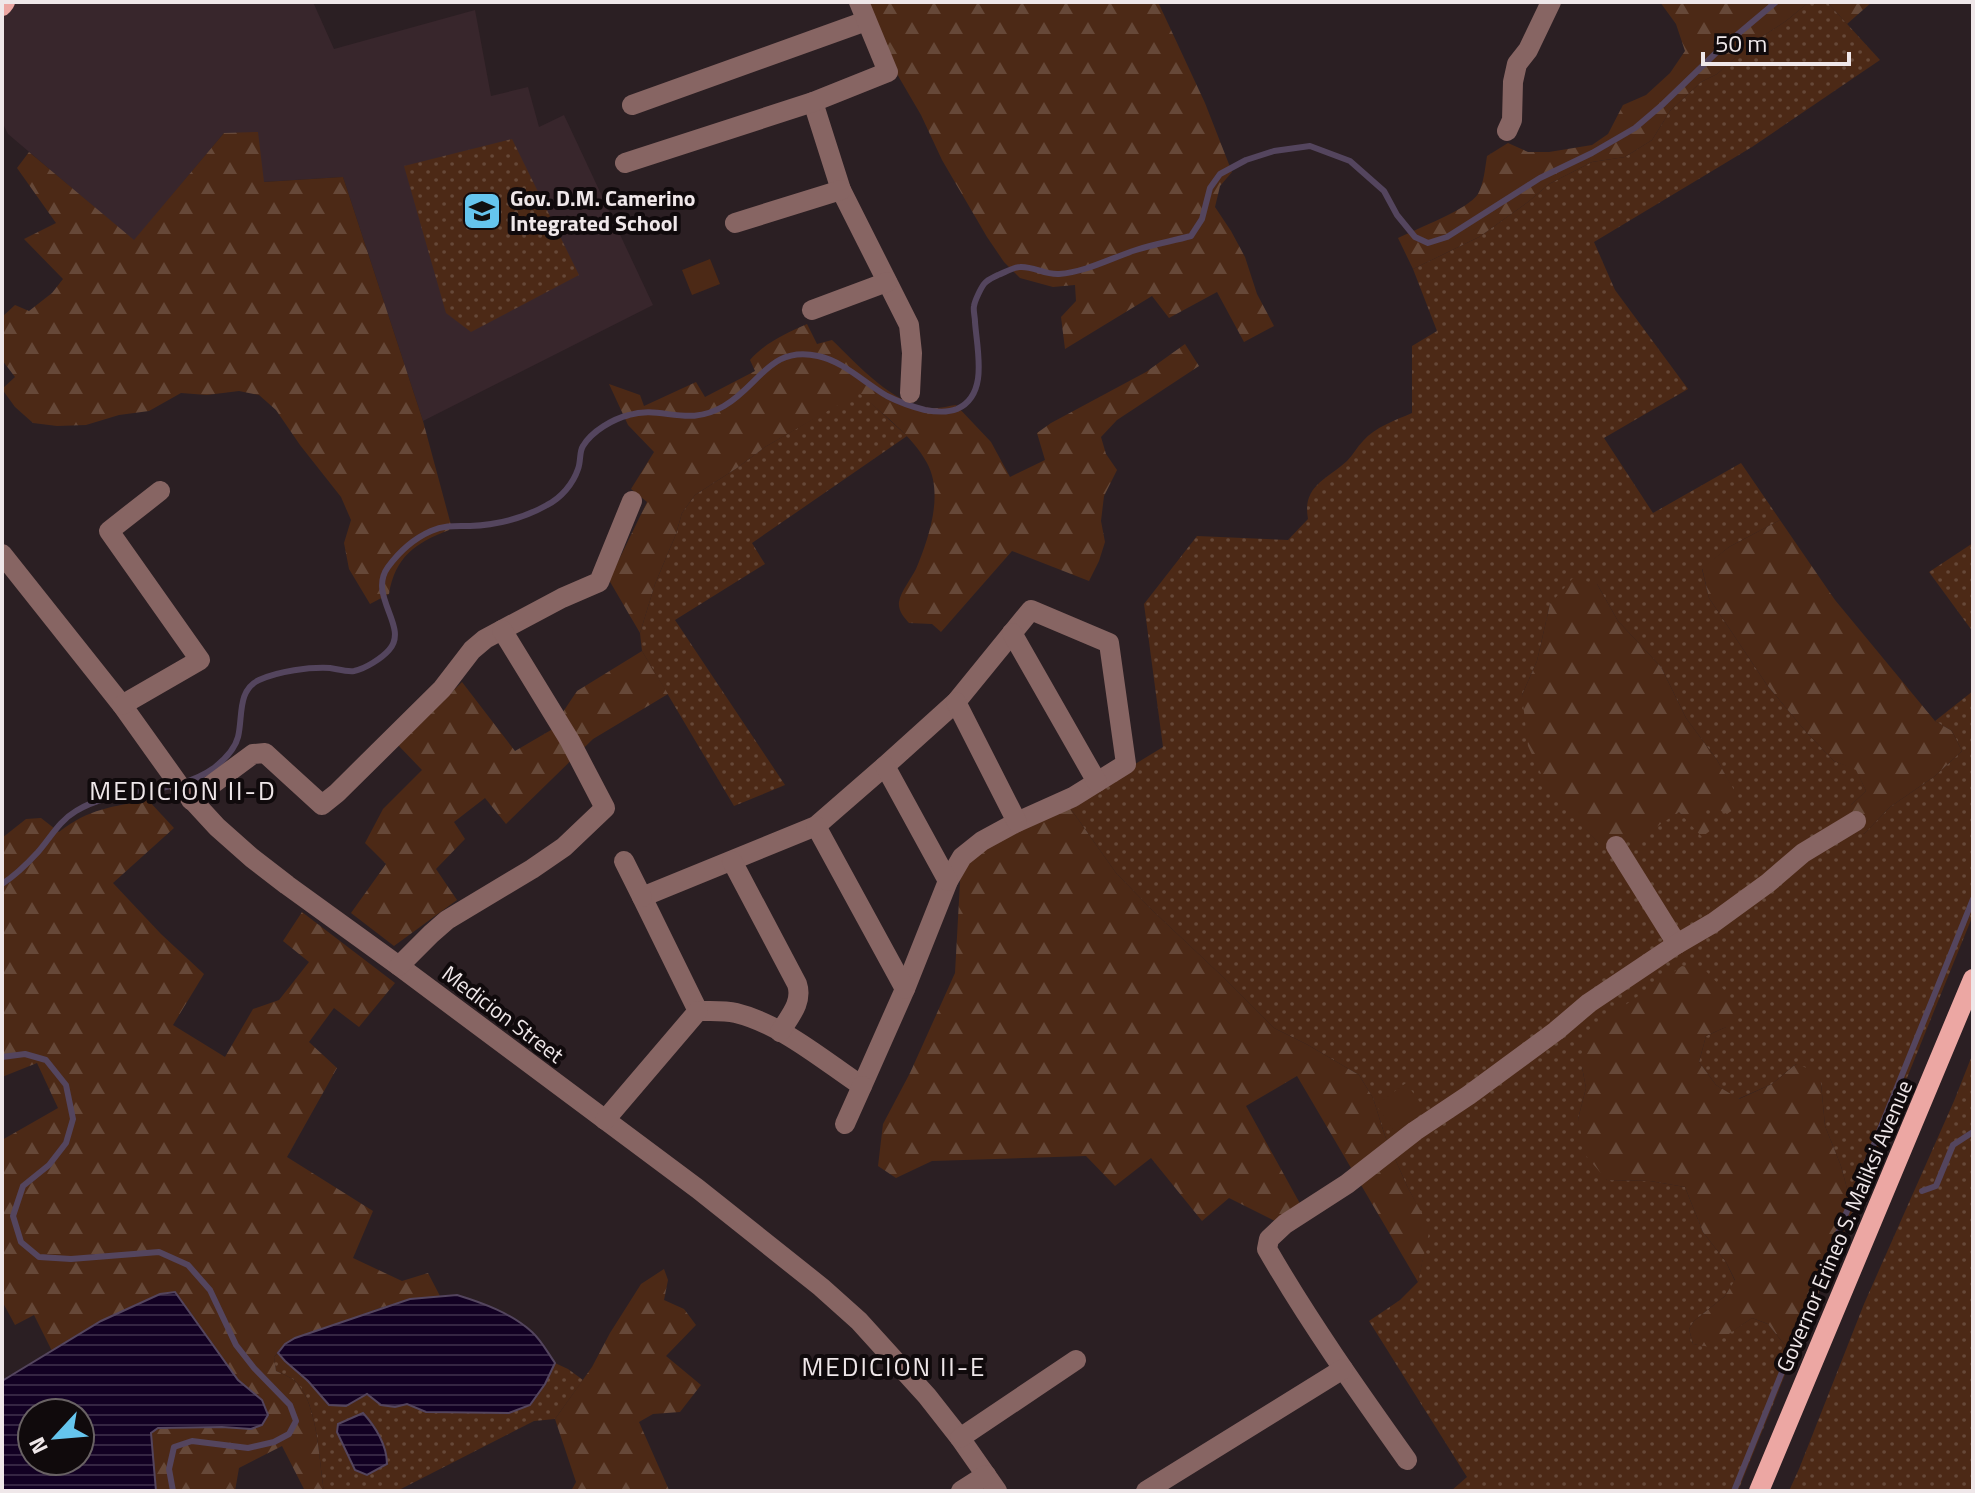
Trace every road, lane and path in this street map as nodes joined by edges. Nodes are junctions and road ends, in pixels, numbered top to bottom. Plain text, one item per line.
1 (1551, 2) edge
2 (862, 12) edge
3 (813, 102) junction
4 (632, 105) dead end
5 (1507, 131) dead end
6 (625, 163) dead end
7 (841, 190) junction
8 (735, 223) dead end
9 (887, 282) junction
10 (812, 310) dead end
11 (910, 393) dead end
12 (160, 491) dead end
13 (632, 501) dead end
14 (2, 554) edge
15 (502, 630) junction
16 (1012, 633) junction
17 (956, 702) junction
18 (122, 705) junction
19 (885, 766) junction
20 (1097, 782) junction
21 (186, 794) junction
22 (1856, 821) dead end
23 (1017, 822) junction
24 (816, 826) junction
25 (1616, 846) dead end
26 (624, 861) dead end
27 (732, 861) junction
28 (948, 881) junction
29 (642, 897) junction
30 (1677, 944) junction
31 (399, 966) junction
32 (1973, 979) edge
33 (905, 989) junction
34 (698, 1011) junction
35 (780, 1032) junction
36 (862, 1086) junction
37 (605, 1120) junction
38 (845, 1124) dead end
39 (1076, 1360) dead end
40 (1343, 1369) junction
41 (960, 1438) junction
42 (1407, 1460) dead end
43 (991, 1483) edge
44 (961, 1491) edge
45 (1146, 1491) edge
46 (1759, 1491) edge

1 - 5 street
2 - 3 street
2 - 4 street
3 - 6 street
3 - 7 street
7 - 8 street
7 - 9 street
9 - 10 street
9 - 11 street
12 - 18 street
13 - 15 street
14 - 18 street, Medicion Street
15 - 21 street
15 - 31 street
16 - 17 street
16 - 20 street
16 - 20 street
17 - 19 street
17 - 23 street
18 - 21 street, Medicion Street
19 - 24 street
19 - 28 street
20 - 23 street
21 - 31 street, Medicion Street
22 - 30 street
23 - 28 street
24 - 27 street
24 - 33 street
25 - 30 street
26 - 29 street
27 - 29 street
27 - 35 street
28 - 33 street
29 - 34 street
30 - 40 street
31 - 37 street, Medicion Street
32 - 46 main road, Governor Erineo S. Maliksi Avenue
33 - 36 street
34 - 35 street
34 - 37 street
35 - 36 street
36 - 38 street
37 - 41 street, Medicion Street
39 - 41 street
40 - 42 street
40 - 45 street
41 - 43 street, Medicion Street
43 - 44 street

